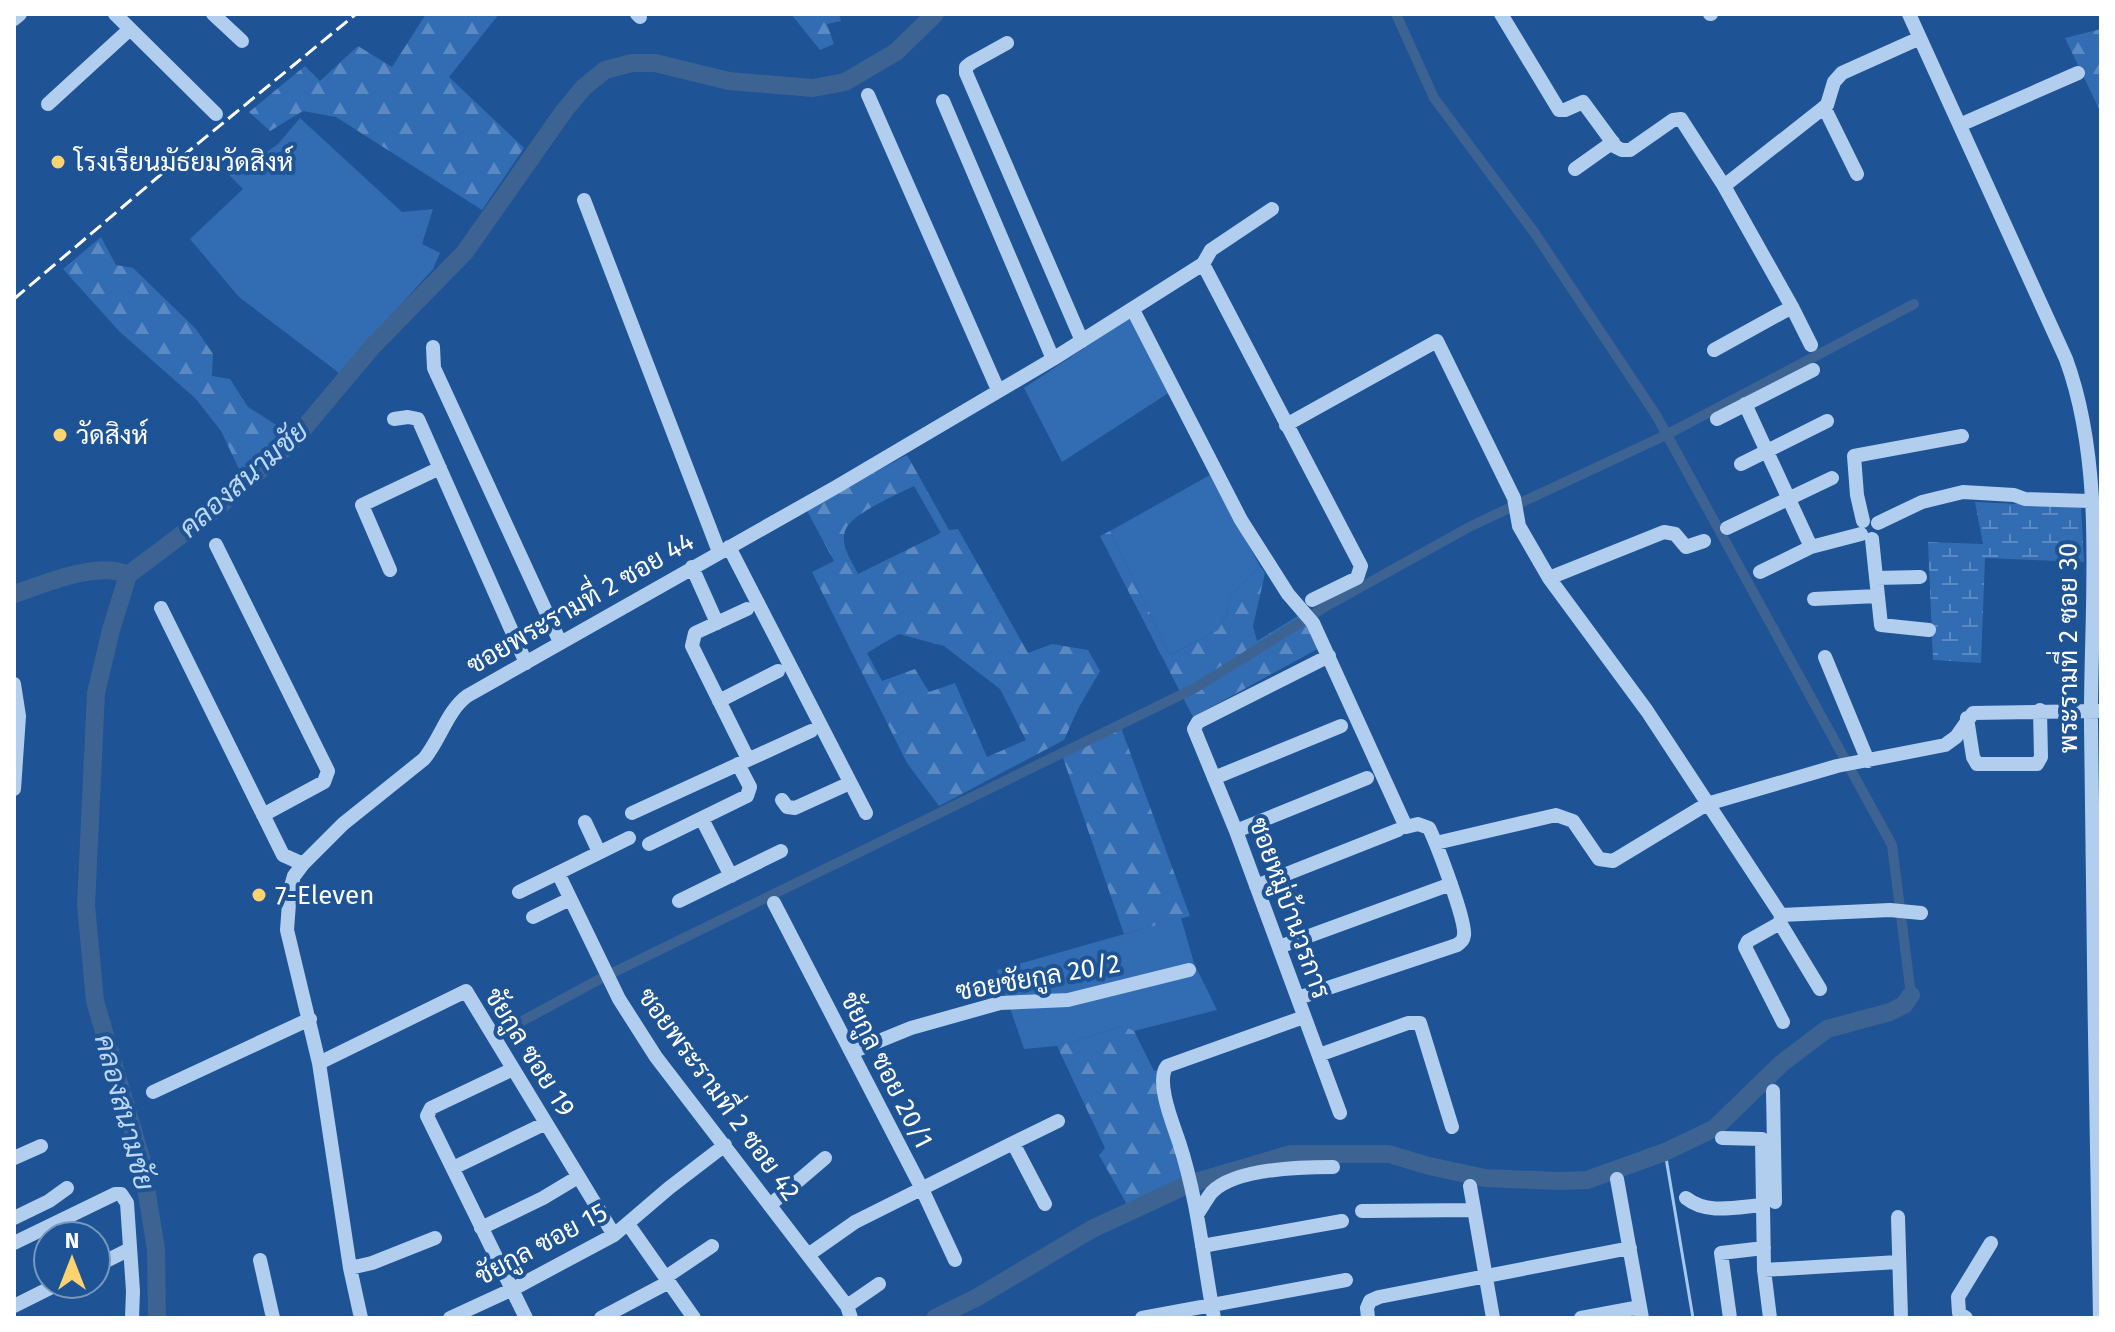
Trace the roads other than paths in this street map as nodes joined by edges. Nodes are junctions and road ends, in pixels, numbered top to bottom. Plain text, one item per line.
1 (20, 14) edge
2 (115, 14) edge
3 (213, 14) edge
4 (1501, 14) edge
5 (1909, 14) edge
6 (14, 19) edge
7 (130, 29) junction
8 (1920, 38) junction
9 (242, 41) dead end
10 (1007, 43) dead end
11 (2078, 73) dead end
12 (868, 95) dead end
13 (943, 101) dead end
14 (48, 104) dead end
15 (1824, 107) junction
16 (216, 114) dead end
17 (1962, 124) junction
18 (1613, 142) junction
19 (1575, 169) dead end
20 (1857, 174) dead end
21 (1724, 186) junction
22 (584, 200) dead end
23 (1272, 209) dead end
24 (1203, 264) junction
25 (1792, 307) junction
26 (1133, 310) junction
27 (1082, 341) junction
28 (1811, 345) dead end
29 (433, 347) dead end
30 (1714, 350) dead end
31 (1053, 359) junction
32 (1813, 370) dead end
33 (998, 390) junction
34 (1745, 404) junction
35 (394, 419) dead end
36 (1717, 419) dead end
37 (1827, 421) dead end
38 (1286, 425) junction
39 (1962, 436) dead end
40 (1767, 450) junction
41 (1741, 464) dead end
42 (440, 468) junction
43 (1832, 478) dead end
44 (2090, 497) junction
45 (1790, 498) junction
46 (1727, 528) dead end
47 (1868, 529) junction
48 (1704, 541) dead end
49 (216, 545) dead end
50 (1811, 547) junction
51 (724, 549) junction
52 (692, 567) junction
53 (390, 570) dead end
54 (1760, 572) dead end
55 (1920, 577) dead end
56 (1549, 578) junction
57 (1876, 578) junction
58 (2097, 580) edge
59 (1877, 596) junction
60 (1814, 599) dead end
61 (161, 608) dead end
62 (747, 609) dead end
63 (1310, 612) junction
64 (717, 623) junction
65 (1929, 630) dead end
66 (560, 642) junction
67 (1329, 656) junction
68 (1825, 657) dead end
69 (526, 663) junction
70 (778, 671) dead end
71 (14, 684) edge
72 (719, 701) junction
73 (2040, 710) junction
74 (2096, 711) edge
75 (1967, 718) junction
76 (1341, 726) dead end
77 (811, 731) dead end
78 (743, 762) junction
79 (1861, 762) junction
80 (1214, 778) junction
81 (1367, 778) dead end
82 (850, 783) junction
83 (14, 789) edge
84 (782, 800) dead end
85 (1707, 804) junction
86 (632, 813) dead end
87 (866, 813) dead end
88 (263, 815) junction
89 (702, 819) junction
90 (585, 822) dead end
91 (1402, 828) junction
92 (1236, 831) junction
93 (629, 838) dead end
94 (1436, 843) junction
95 (649, 844) dead end
96 (781, 851) dead end
97 (599, 852) junction
98 (303, 864) junction
99 (558, 873) junction
100 (731, 876) junction
101 (1451, 884) junction
102 (1256, 886) junction
103 (519, 892) dead end
104 (570, 899) junction
105 (679, 901) dead end
106 (774, 903) dead end
107 (1921, 913) dead end
108 (533, 917) dead end
109 (1780, 919) junction
110 (1279, 947) junction
111 (1189, 970) dead end
112 (1820, 989) dead end
113 (1298, 998) junction
114 (1304, 1017) junction
115 (310, 1019) junction
116 (1783, 1022) dead end
117 (852, 1052) junction
118 (1319, 1055) junction
119 (319, 1063) junction
120 (513, 1069) junction
121 (1773, 1091) dead end
122 (153, 1092) dead end
123 (1340, 1113) dead end
124 (1058, 1121) dead end
125 (546, 1123) junction
126 (1452, 1127) dead end
127 (1722, 1138) dead end
128 (1013, 1143) junction
129 (725, 1145) junction
130 (41, 1146) dead end
131 (1768, 1154) junction
132 (14, 1158) edge
133 (825, 1158) dead end
134 (1333, 1167) dead end
135 (453, 1168) junction
136 (578, 1177) junction
137 (1617, 1179) dead end
138 (2099, 1185) edge
139 (1470, 1186) dead end
140 (921, 1187) junction
141 (67, 1188) dead end
142 (1686, 1198) dead end
143 (1769, 1203) junction
144 (1045, 1204) dead end
145 (770, 1205) junction
146 (1474, 1210) junction
147 (1362, 1211) dead end
148 (1198, 1213) junction
149 (1898, 1217) dead end
150 (14, 1218) edge
151 (1342, 1221) dead end
152 (628, 1224) junction
153 (481, 1228) junction
154 (614, 1235) junction
155 (435, 1238) dead end
156 (14, 1243) edge
157 (1991, 1243) dead end
158 (712, 1246) dead end
159 (1202, 1246) junction
160 (1630, 1248) junction
161 (1764, 1248) junction
162 (130, 1249) junction
163 (808, 1255) junction
164 (112, 1258) edge
165 (260, 1260) dead end
166 (955, 1260) dead end
167 (1898, 1262) junction
168 (350, 1268) junction
169 (1764, 1270) junction
170 (1485, 1277) junction
171 (668, 1279) junction
172 (1346, 1280) dead end
173 (879, 1284) dead end
174 (513, 1289) junction
175 (32, 1297) edge
176 (14, 1306) edge
177 (849, 1312) edge
178 (1213, 1312) edge
179 (1641, 1313) edge
180 (132, 1318) edge
181 (273, 1318) edge
182 (361, 1318) edge
183 (450, 1318) edge
184 (526, 1318) edge
185 (601, 1318) edge
186 (694, 1318) edge
187 (1142, 1318) edge
188 (1368, 1318) edge
189 (1493, 1318) edge
190 (1581, 1318) edge
191 (1730, 1318) edge
192 (1770, 1318) edge
193 (1901, 1318) edge
194 (1966, 1318) edge
195 (2100, 1318) edge

1 - 6 street
2 - 7 street
3 - 9 street
4 - 18 street
5 - 8 street, พระรามที่ 2 ซอย 30
7 - 14 street
7 - 16 street
8 - 15 street
8 - 17 street, พระรามที่ 2 ซอย 30
10 - 27 street
11 - 17 street
12 - 33 street
13 - 31 street
15 - 20 street
15 - 21 street
17 - 44 street, พระรามที่ 2 ซอย 30
18 - 19 street
18 - 21 street
21 - 25 street
22 - 51 street
23 - 24 street, ซอยพระรามที่ 2 ซอย 44
24 - 26 street, ซอยพระรามที่ 2 ซอย 44
24 - 38 street
25 - 28 street
25 - 30 street
26 - 27 street, ซอยพระรามที่ 2 ซอย 44
26 - 63 street
27 - 31 street, ซอยพระรามที่ 2 ซอย 44
29 - 66 street
31 - 33 street, ซอยพระรามที่ 2 ซอย 44
32 - 34 street
33 - 51 street, ซอยพระรามที่ 2 ซอย 44
34 - 36 street
34 - 40 street
35 - 42 street
37 - 40 street
38 - 56 street
38 - 63 street
39 - 47 street
40 - 41 street
40 - 45 street
42 - 53 street
42 - 69 street
43 - 45 street
44 - 47 street
44 - 58 street, พระรามที่ 2 ซอย 30
45 - 46 street
45 - 50 street
47 - 50 street
47 - 57 street
48 - 56 street
49 - 88 street
50 - 54 street
51 - 52 street, ซอยพระรามที่ 2 ซอย 44
51 - 82 street
52 - 64 street
52 - 66 street, ซอยพระรามที่ 2 ซอย 44
55 - 57 street
56 - 85 street
57 - 59 street
58 - 74 street, พระรามที่ 2 ซอย 30
59 - 60 street
59 - 65 street
61 - 88 street
62 - 64 street
63 - 67 street
64 - 72 street
66 - 69 street, ซอยพระรามที่ 2 ซอย 44
67 - 80 street, ซอยหมู่บ้านวรการ
67 - 91 street
68 - 79 street
69 - 98 street, ซอยพระรามที่ 2 ซอย 44
70 - 72 street
71 - 83 street
72 - 78 street
73 - 74 street
73 - 75 street
73 - 75 street
74 - 138 street, พระรามที่ 2 ซอย 30
75 - 79 street
76 - 80 street
77 - 78 street
78 - 86 street
78 - 89 street
79 - 85 street
80 - 92 street, ซอยหมู่บ้านวรการ
81 - 92 street
82 - 84 street
82 - 87 street
85 - 94 street
85 - 109 street
88 - 98 street
89 - 95 street
89 - 100 street
90 - 97 street
91 - 94 street
91 - 102 street
92 - 102 street, ซอยหมู่บ้านวรการ
93 - 97 street
94 - 101 street
96 - 100 street
97 - 99 street
98 - 115 street, ซอยพระรามที่ 2 ซอย 44
99 - 103 street
99 - 104 street, ซอยพระรามที่ 2 ซอย 42
100 - 105 street
101 - 110 street
101 - 113 street
102 - 110 street, ซอยหมู่บ้านวรการ
104 - 108 street
104 - 129 street, ซอยพระรามที่ 2 ซอย 42
106 - 117 street, ชัยกูล ซอย 20/1
107 - 109 street
109 - 112 street
109 - 116 street
110 - 113 street, ซอยหมู่บ้านวรการ
111 - 117 street, ซอยชัยกูล 20/2
113 - 114 street, ซอยหมู่บ้านวรการ
114 - 118 street, ซอยหมู่บ้านวรการ
114 - 148 street
115 - 119 street, ซอยพระรามที่ 2 ซอย 44
115 - 122 street
117 - 140 street, ชัยกูล ซอย 20/1
118 - 123 street, ซอยหมู่บ้านวรการ
118 - 126 street
119 - 120 street, ชัยกูล ซอย 19
119 - 168 street, ซอยพระรามที่ 2 ซอย 44
120 - 125 street, ชัยกูล ซอย 19
120 - 135 street
121 - 131 street
124 - 128 street
125 - 135 street
125 - 136 street, ชัยกูล ซอย 19
127 - 131 street
128 - 140 street
128 - 144 street
129 - 145 street, ซอยพระรามที่ 2 ซอย 42
129 - 152 street, ชัยกูล ซอย 15
130 - 132 street
131 - 143 street
133 - 145 street
134 - 148 street
135 - 153 street
136 - 153 street
136 - 154 street, ชัยกูล ซอย 19
137 - 160 street
138 - 195 street, พระรามที่ 2 ซอย 30
139 - 146 street
140 - 163 street
140 - 166 street, ชัยกูล ซอย 20/1
141 - 150 street
142 - 143 street
143 - 161 street
145 - 163 street, ซอยพระรามที่ 2 ซอย 42
146 - 147 street
146 - 170 street
148 - 159 street
149 - 167 street
151 - 159 street
152 - 154 street, ชัยกูล ซอย 15
152 - 171 street
153 - 174 street
154 - 174 street, ชัยกูล ซอย 15
155 - 168 street
156 - 162 street
157 - 194 street
158 - 171 street
159 - 178 street
160 - 170 street
160 - 179 street
161 - 169 street
161 - 191 street
162 - 164 street
162 - 180 street
163 - 177 street, ซอยพระรามที่ 2 ซอย 42
165 - 181 street
167 - 169 street
167 - 193 street
168 - 182 street, ซอยพระรามที่ 2 ซอย 44
169 - 192 street
170 - 188 street
170 - 189 street
171 - 185 street
171 - 186 street
172 - 178 street
173 - 177 street
174 - 183 street, ชัยกูล ซอย 15
174 - 184 street
175 - 176 street
178 - 187 street
179 - 190 street

